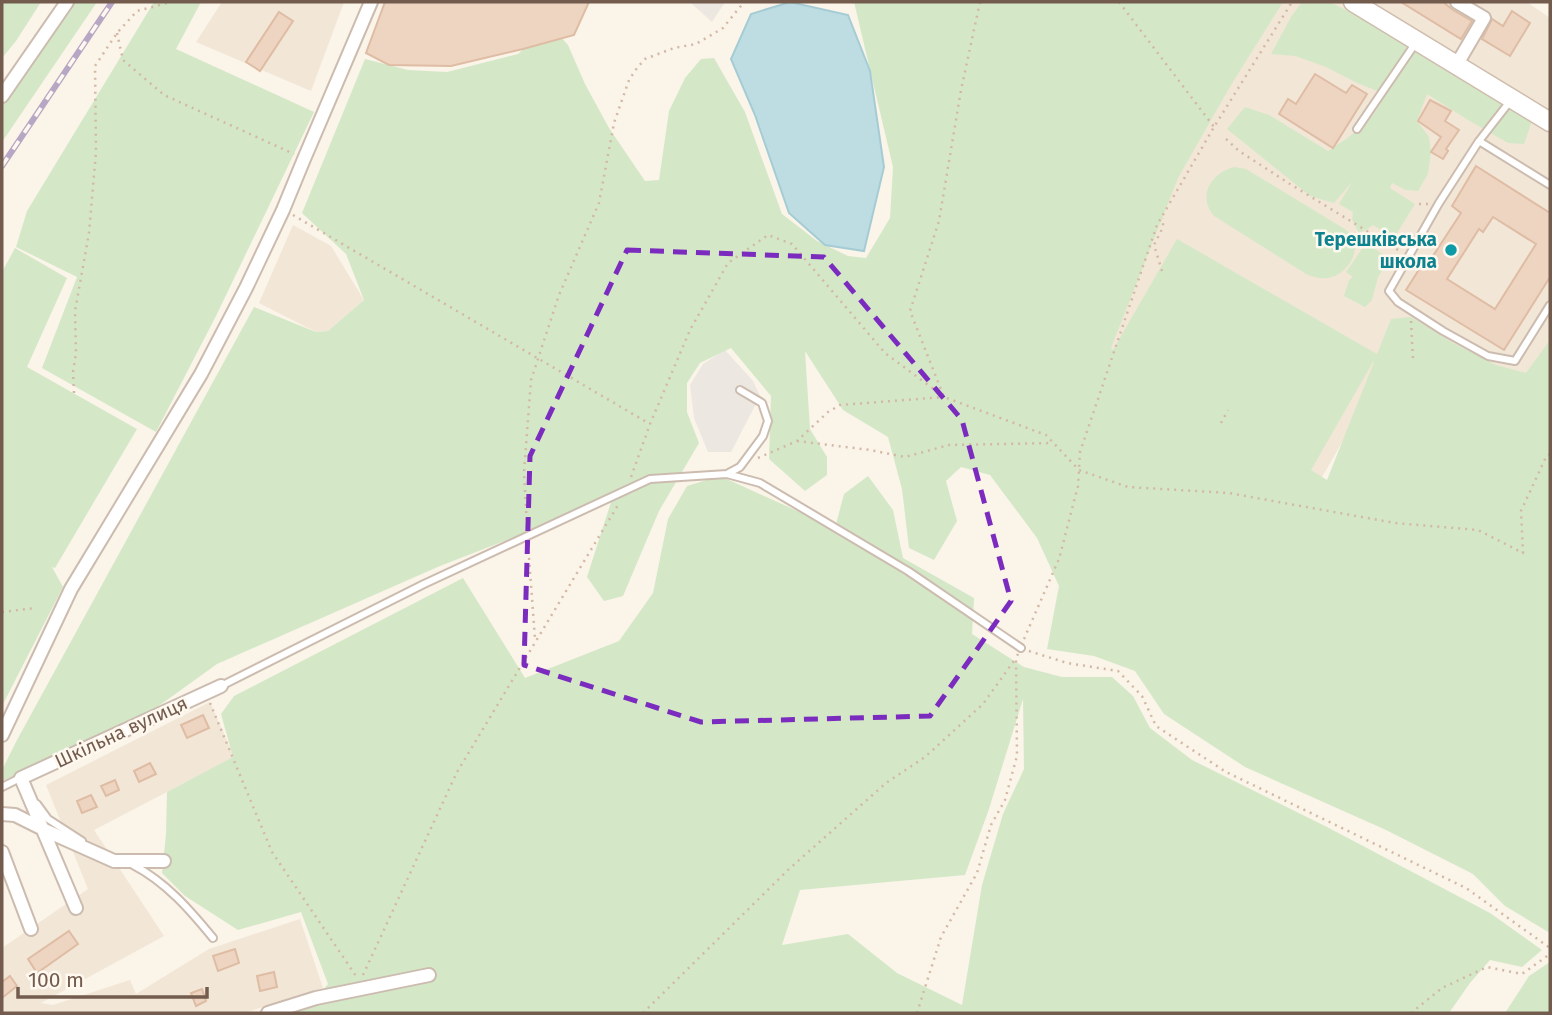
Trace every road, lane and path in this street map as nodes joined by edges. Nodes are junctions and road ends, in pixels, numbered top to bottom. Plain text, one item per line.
1 (67, 2) edge
2 (171, 2) edge
3 (371, 2) edge
4 (744, 2) edge
5 (980, 2) edge
6 (1119, 2) edge
7 (1292, 2) edge
8 (1353, 2) edge
9 (1457, 2) edge
10 (117, 33) junction
11 (1418, 40) junction
12 (1457, 64) junction
13 (2, 96) edge
14 (1512, 98) junction
15 (1550, 122) edge
16 (1214, 127) junction
17 (1357, 129) dead end
18 (1226, 139) dead end
19 (1479, 141) junction
20 (304, 159) junction
21 (1550, 184) edge
22 (284, 210) junction
23 (1163, 215) junction
24 (1398, 250) dead end
25 (1162, 271) dead end
26 (1550, 305) edge
27 (1411, 310) junction
28 (538, 358) junction
29 (1413, 360) dead end
30 (740, 390) dead end
31 (74, 393) dead end
32 (944, 397) junction
33 (1228, 410) dead end
34 (1221, 423) dead end
35 (650, 424) junction
36 (797, 441) junction
37 (1053, 443) junction
38 (1550, 454) edge
39 (740, 467) junction
40 (1079, 470) junction
41 (726, 474) junction
42 (627, 490) junction
43 (527, 536) junction
44 (36, 608) dead end
45 (2, 612) edge
46 (536, 641) junction
47 (1021, 648) junction
48 (1016, 658) junction
49 (221, 686) joint
50 (206, 693) junction
51 (2, 734) edge
52 (21, 778) junction
53 (2, 787) edge
54 (2, 814) edge
55 (43, 829) junction
56 (2, 852) edge
57 (125, 861) junction
58 (164, 861) dead end
59 (76, 908) dead end
60 (31, 929) dead end
61 (213, 938) dead end
62 (1550, 948) edge
63 (1550, 954) edge
64 (429, 975) dead end
65 (268, 1013) edge
66 (643, 1013) edge
67 (917, 1013) edge
68 (1411, 1013) edge

1 - 13 street
2 - 10 path
3 - 20 street
4 - 28 path
5 - 32 path
6 - 16 path
7 - 16 path
8 - 11 street
9 - 12 street
10 - 20 path
10 - 31 path
11 - 12 street
11 - 17 lane
12 - 14 street
14 - 15 street
14 - 19 lane
16 - 23 path
18 - 24 path
19 - 21 lane
19 - 27 lane
20 - 22 street
22 - 28 path
22 - 51 street
23 - 25 path
23 - 40 path
26 - 27 lane
27 - 29 path
28 - 35 path
28 - 43 path
30 - 39 lane
32 - 35 path
32 - 36 path
32 - 37 path
33 - 34 path
35 - 42 path
36 - 37 path
36 - 39 path
37 - 40 path
38 - 40 path
39 - 41 lane
40 - 47 path
41 - 42 lane
41 - 47 lane
42 - 43 lane
42 - 46 path
43 - 46 path
43 - 49 lane
44 - 45 path
46 - 50 path
47 - 48 path
47 - 62 path
48 - 66 path
48 - 67 path
49 - 50 street, Шкільна вулиця
50 - 52 street, Шкільна вулиця
52 - 53 lane
52 - 55 street
52 - 57 lane
54 - 55 street
55 - 57 street
55 - 59 street
56 - 60 street
57 - 58 street
57 - 61 lane
63 - 68 path
64 - 65 street

